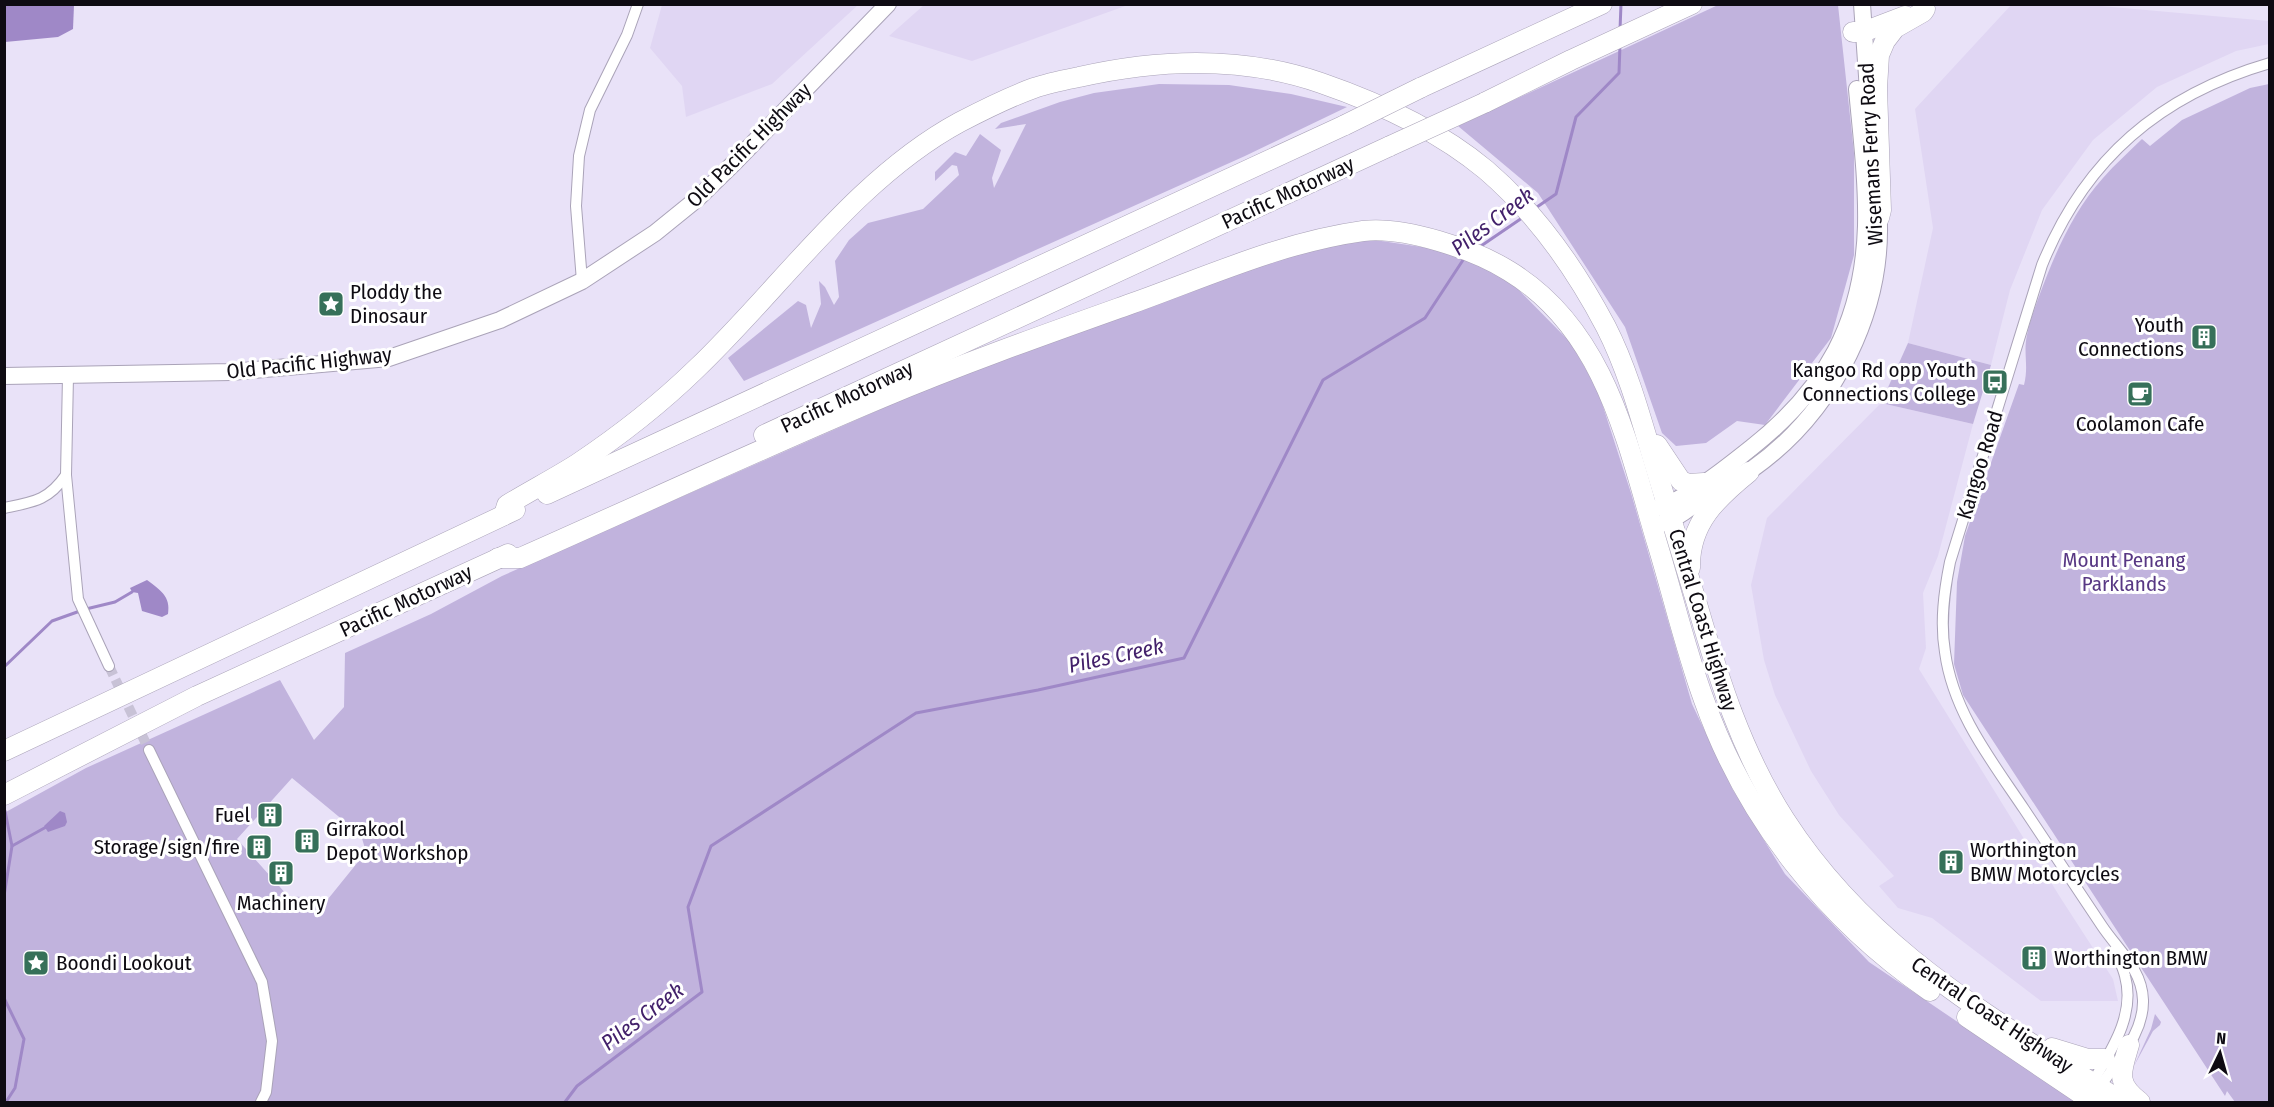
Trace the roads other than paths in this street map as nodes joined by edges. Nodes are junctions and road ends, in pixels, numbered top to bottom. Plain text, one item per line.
1 (638, 4) edge
2 (888, 4) edge
3 (1602, 4) edge
4 (1851, 4) edge
5 (1862, 4) edge
6 (1929, 7) edge
7 (1683, 8) edge
8 (1858, 32) junction
9 (2270, 63) edge
10 (1879, 218) junction
11 (582, 281) junction
12 (4, 376) edge
13 (68, 376) junction
14 (1640, 414) junction
15 (1749, 472) junction
16 (66, 475) junction
17 (1704, 483) junction
18 (4, 508) edge
19 (1670, 512) junction
20 (504, 514) junction
21 (1650, 520) junction
22 (498, 558) junction
23 (1692, 588) junction
24 (109, 666) tunnel mouth
25 (149, 750) tunnel mouth
26 (4, 751) edge
27 (4, 795) edge
28 (2110, 938) junction
29 (2128, 997) junction
30 (2142, 1007) junction
31 (1981, 1011) junction
32 (2125, 1038) junction
33 (2105, 1059) junction
34 (2092, 1094) edge
35 (261, 1102) edge
36 (2122, 1102) edge
37 (2140, 1102) edge

1 - 11 street
2 - 11 main road, Old Pacific Highway
3 - 20 highway, Pacific Motorway, bridge
4 - 8 main road, Wisemans Ferry Road
5 - 8 main road, Wisemans Ferry Road
6 - 8 highway
6 - 10 highway
7 - 22 highway, Pacific Motorway, bridge
8 - 10 main road, Wisemans Ferry Road
8 - 17 main road, Wisemans Ferry Road
9 - 28 street, Kangoo Road
10 - 15 main road, Wisemans Ferry Road
11 - 13 main road, Old Pacific Highway
12 - 13 main road, Old Pacific Highway
13 - 16 street
14 - 17 highway
14 - 19 highway, Central Coast Highway
14 - 20 highway
15 - 19 main road, Wisemans Ferry Road
15 - 23 highway
16 - 18 street
16 - 24 street
17 - 19 main road, Wisemans Ferry Road
19 - 21 main road, Wisemans Ferry Road
19 - 23 highway, Central Coast Highway
20 - 26 highway, Pacific Motorway
21 - 22 highway, Central Coast Highway
21 - 34 highway, Central Coast Highway
22 - 27 highway, Pacific Motorway
23 - 31 highway, Central Coast Highway
25 - 35 street
28 - 29 street, Kangoo Road
28 - 30 street, Kangoo Road
29 - 30 street
29 - 32 street, Kangoo Road
30 - 32 street, Kangoo Road
31 - 33 highway
31 - 34 highway, Central Coast Highway
32 - 33 street, Kangoo Road
32 - 34 street, Kangoo Road
32 - 37 highway
33 - 34 street, Kangoo Road
34 - 36 highway, Central Coast Highway

